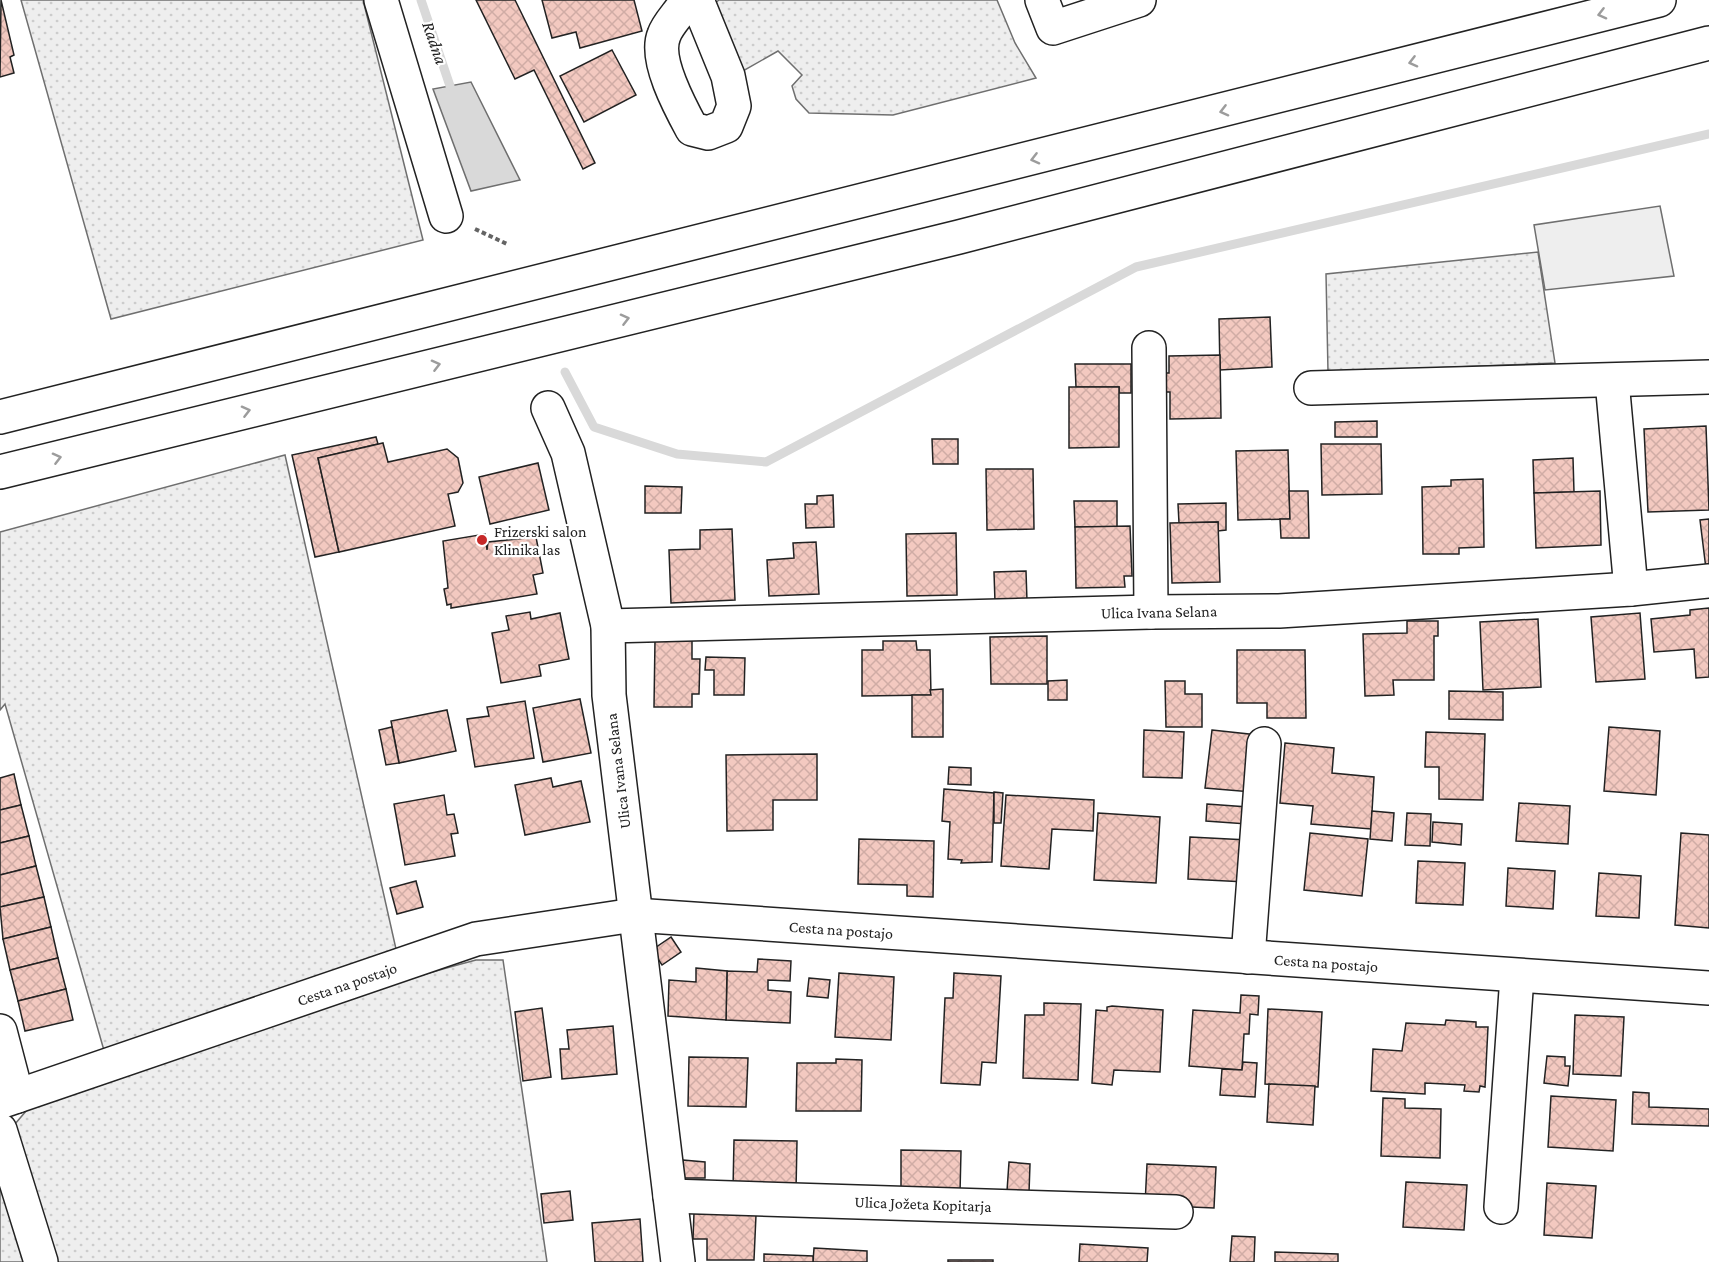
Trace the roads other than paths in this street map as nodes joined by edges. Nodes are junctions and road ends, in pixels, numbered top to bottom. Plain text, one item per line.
1 (381, 0) edge
2 (687, 0) edge
3 (697, 0) edge
4 (1042, 0) edge
5 (1139, 0) edge
6 (1659, 0) edge
7 (1709, 43) edge
8 (446, 216) dead end
9 (1149, 348) dead end
10 (1709, 377) edge
11 (1612, 381) junction
12 (1311, 388) dead end
13 (548, 408) dead end
14 (0, 417) edge
15 (0, 472) edge
16 (1709, 581) edge
17 (1631, 589) junction
18 (1151, 612) junction
19 (608, 626) junction
20 (1264, 744) dead end
21 (634, 915) junction
22 (1248, 957) junction
23 (1517, 976) junction
24 (1709, 988) edge
25 (0, 1031) edge
26 (9, 1099) edge
27 (0, 1130) edge
28 (670, 1196) junction
29 (1501, 1207) dead end
30 (1176, 1212) dead end
31 (41, 1262) edge
32 (678, 1262) edge

1 - 8 main road
2 - 3 main road
4 - 5 main road
6 -> 14 main road
15 -> 7 main road
9 - 18 main road
10 - 11 main road
11 - 12 main road
11 - 17 main road
13 - 19 main road, Ulica Ivana Selana
16 - 17 main road, Ulica Ivana Selana
17 - 18 main road, Ulica Ivana Selana
18 - 19 main road, Ulica Ivana Selana
19 - 21 main road, Ulica Ivana Selana
20 - 22 main road
21 - 22 main road, Cesta na postajo
21 - 26 main road, Cesta na postajo
21 - 28 main road
22 - 23 main road, Cesta na postajo
23 - 24 main road, Cesta na postajo
23 - 29 main road
25 - 26 main road
27 - 31 main road
28 - 30 main road, Ulica Jožeta Kopitarja
28 - 32 main road

